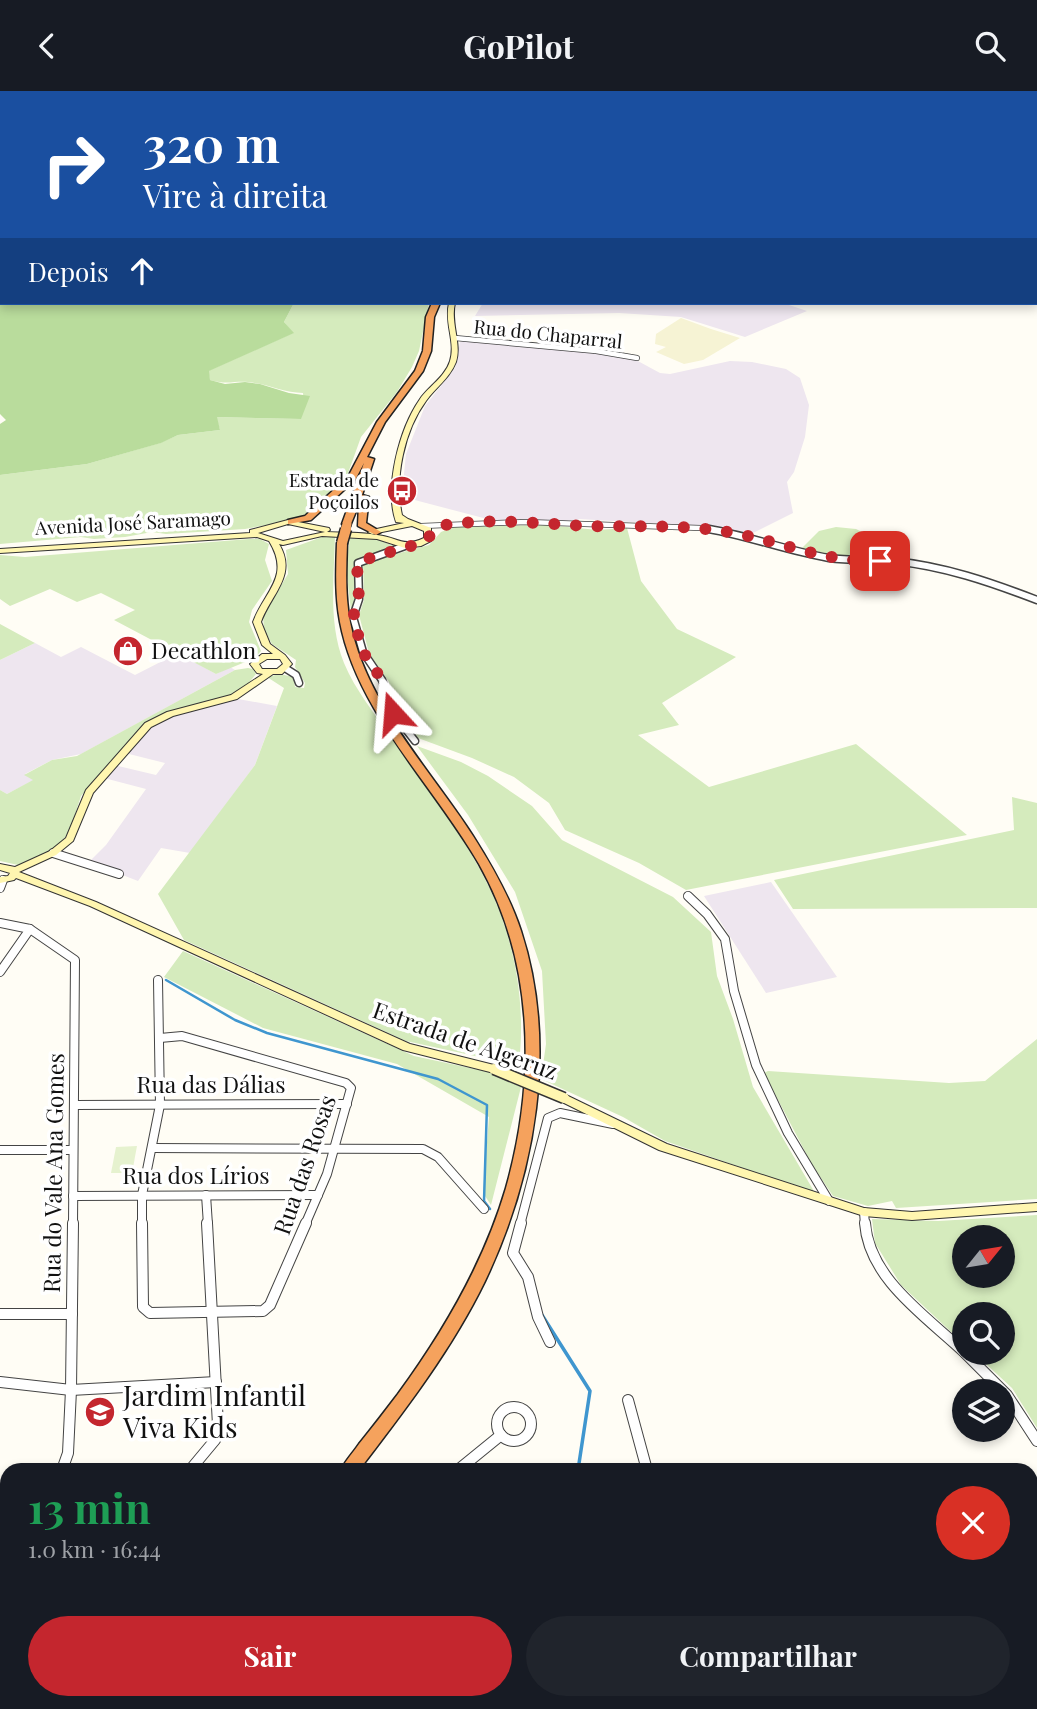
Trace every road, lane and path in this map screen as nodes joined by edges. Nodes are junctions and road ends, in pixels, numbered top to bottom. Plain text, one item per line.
1 (437, 305) edge
2 (451, 305) edge
3 (455, 338) junction
4 (637, 358) dead end
5 (368, 456) junction
6 (397, 515) junction
7 (291, 522) junction
8 (346, 524) joint
9 (399, 525) junction
10 (416, 525) junction
11 (439, 526) junction
12 (308, 528) junction
13 (387, 531) junction
14 (376, 532) junction
15 (430, 533) junction
16 (269, 536) junction
17 (305, 538) junction
18 (388, 540) junction
19 (291, 543) junction
20 (405, 545) junction
21 (0, 549) edge
22 (279, 549) junction
23 (1037, 600) edge
24 (266, 645) junction
25 (265, 656) junction
26 (282, 657) junction
27 (285, 668) junction
28 (259, 676) junction
29 (299, 683) dead end
30 (415, 741) dead end
31 (53, 853) junction
32 (118, 874) dead end
33 (4, 875) edge
34 (688, 896) dead end
35 (0, 923) edge
36 (30, 929) junction
37 (0, 972) edge
38 (158, 980) dead end
39 (160, 1038) junction
40 (347, 1104) junction
41 (74, 1105) junction
42 (160, 1105) junction
43 (618, 1122) junction
44 (152, 1148) junction
45 (334, 1149) junction
46 (0, 1150) edge
47 (73, 1150) junction
48 (142, 1195) junction
49 (206, 1195) junction
50 (318, 1195) junction
51 (73, 1196) junction
52 (829, 1202) junction
53 (1037, 1207) edge
54 (484, 1209) dead end
55 (864, 1212) junction
56 (212, 1313) junction
57 (0, 1314) edge
58 (72, 1314) junction
59 (952, 1341) edge
60 (550, 1342) dead end
61 (976, 1365) edge
62 (0, 1382) edge
63 (216, 1383) junction
64 (71, 1390) junction
65 (628, 1400) dead end
66 (501, 1435) dead end
67 (1037, 1441) edge
68 (64, 1463) edge
69 (196, 1463) edge
70 (355, 1463) edge
71 (467, 1463) edge
72 (645, 1463) edge

1 - 5 highway
2 - 3 main road
3 - 4 street, Rua do Chaparral
3 - 6 main road
5 - 7 highway
5 - 8 highway
5 - 14 highway
6 - 9 main road
6 - 10 main road
7 - 12 main road
7 - 16 main road
8 - 70 highway, bridge
9 - 10 main road
9 - 13 main road
10 - 11 street
10 - 15 main road
11 - 15 street
11 - 23 street
12 - 14 main road
12 - 17 main road
13 - 14 main road
13 - 18 main road
15 - 20 main road
16 - 19 main road
16 - 21 main road, Avenida José Saramago
16 - 22 main road
17 - 18 main road
17 - 19 main road
18 - 20 main road
19 - 22 main road
20 - 30 street
22 - 24 main road
24 - 25 main road
24 - 26 main road
25 - 26 main road
25 - 28 main road
26 - 27 main road
27 - 28 main road
27 - 29 street
28 - 31 main road
31 - 32 street
31 - 33 main road
33 - 43 main road, Estrada de Algeruz, bridge
34 - 52 street
35 - 36 street, Rua do Vale Ana Gomes
36 - 37 street
36 - 41 street, Rua do Vale Ana Gomes
38 - 39 street
39 - 40 street, Rua das Rosas
39 - 42 street
40 - 42 street, Rua das Dálias
40 - 45 street, Rua das Rosas
41 - 42 street, Rua das Dálias
41 - 47 street, Rua do Vale Ana Gomes
42 - 44 street
43 - 52 main road, Estrada de Algeruz
43 - 60 street
44 - 45 street
44 - 48 street
45 - 50 street, Rua das Rosas
45 - 54 street
46 - 47 street
47 - 51 street, Rua do Vale Ana Gomes
48 - 49 street, Rua dos Lírios
48 - 51 street, Rua dos Lírios
48 - 56 street, Rua das Rosas
49 - 50 street, Rua dos Lírios
49 - 56 street
50 - 56 street, Rua das Rosas
51 - 58 street, Rua do Vale Ana Gomes
52 - 55 main road, Estrada de Algeruz
53 - 55 main road, Estrada de Algeruz
55 - 59 street
56 - 63 street
57 - 58 street
58 - 64 street, Rua do Vale Ana Gomes
61 - 67 street
62 - 64 street
63 - 64 street
63 - 69 street
64 - 68 street, Rua do Vale Ana Gomes
65 - 72 street
66 - 71 street

